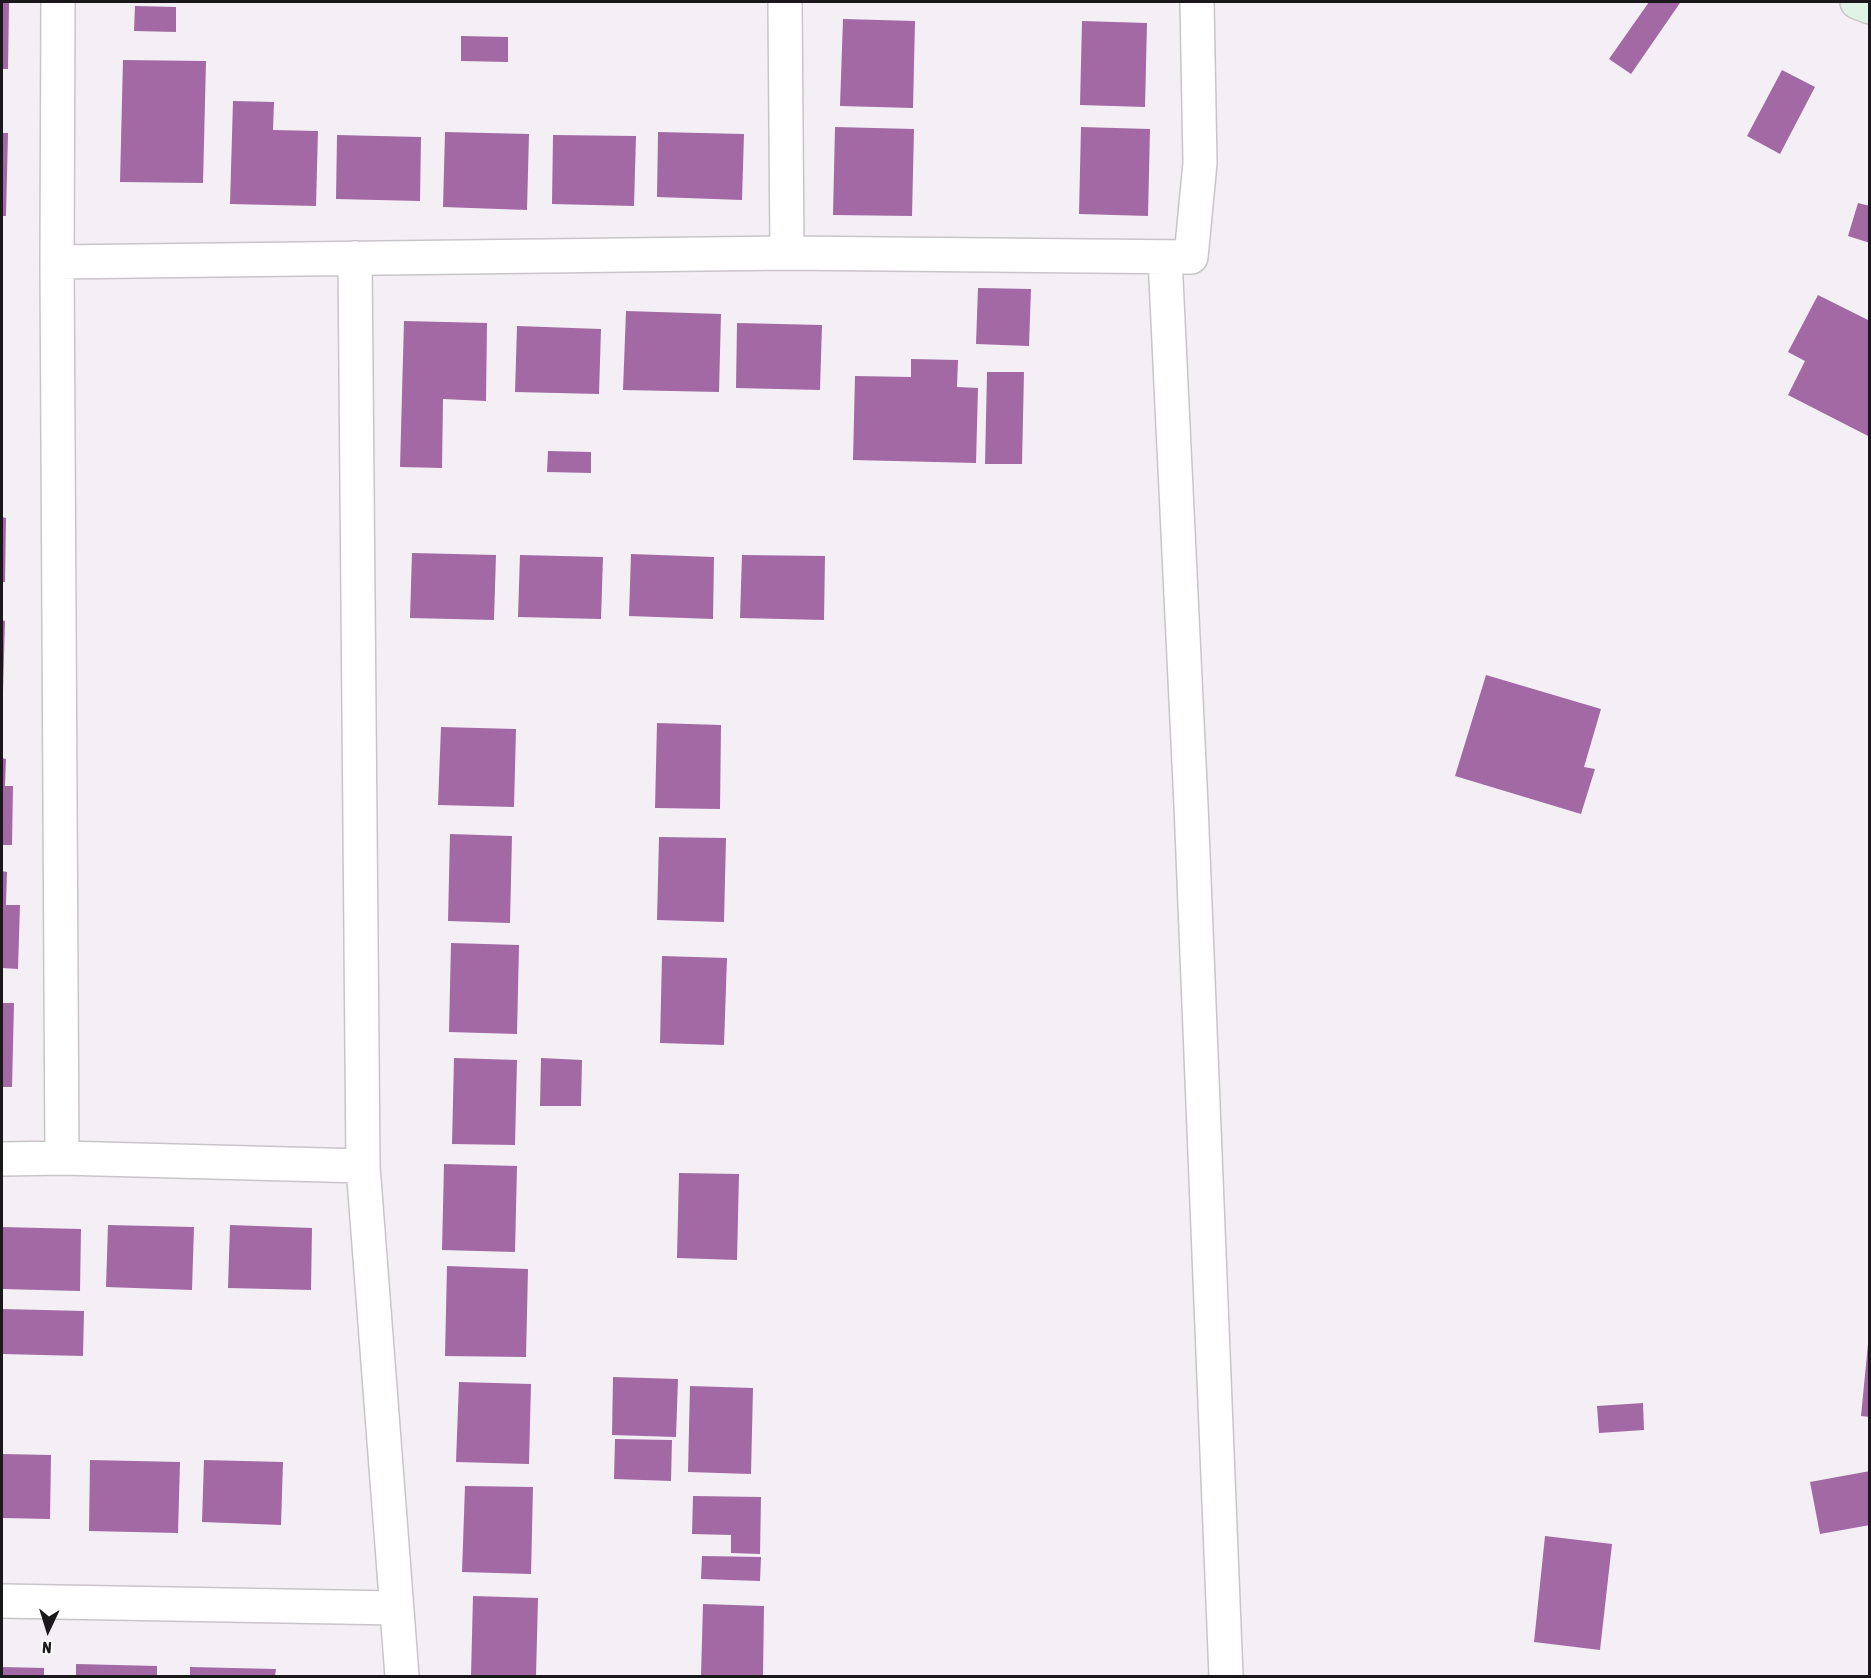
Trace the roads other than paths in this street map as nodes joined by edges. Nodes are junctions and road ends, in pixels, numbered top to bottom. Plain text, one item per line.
1 (58, 2) edge
2 (785, 2) edge
3 (1197, 2) edge
4 (1857, 2) edge
5 (1869, 7) edge
6 (787, 253) junction
7 (354, 258) junction
8 (1165, 258) junction
9 (57, 262) junction
10 (62, 1158) junction
11 (2, 1159) edge
12 (363, 1166) junction
13 (2, 1601) edge
14 (396, 1608) junction
15 (402, 1677) edge
16 (1226, 1677) edge

1 - 9 street
2 - 6 street
3 - 8 street
4 - 5 street
6 - 7 street
6 - 8 street
7 - 9 street
7 - 12 street
8 - 16 street
9 - 10 street
10 - 11 street
10 - 12 street
12 - 14 street
13 - 14 street
14 - 15 street

